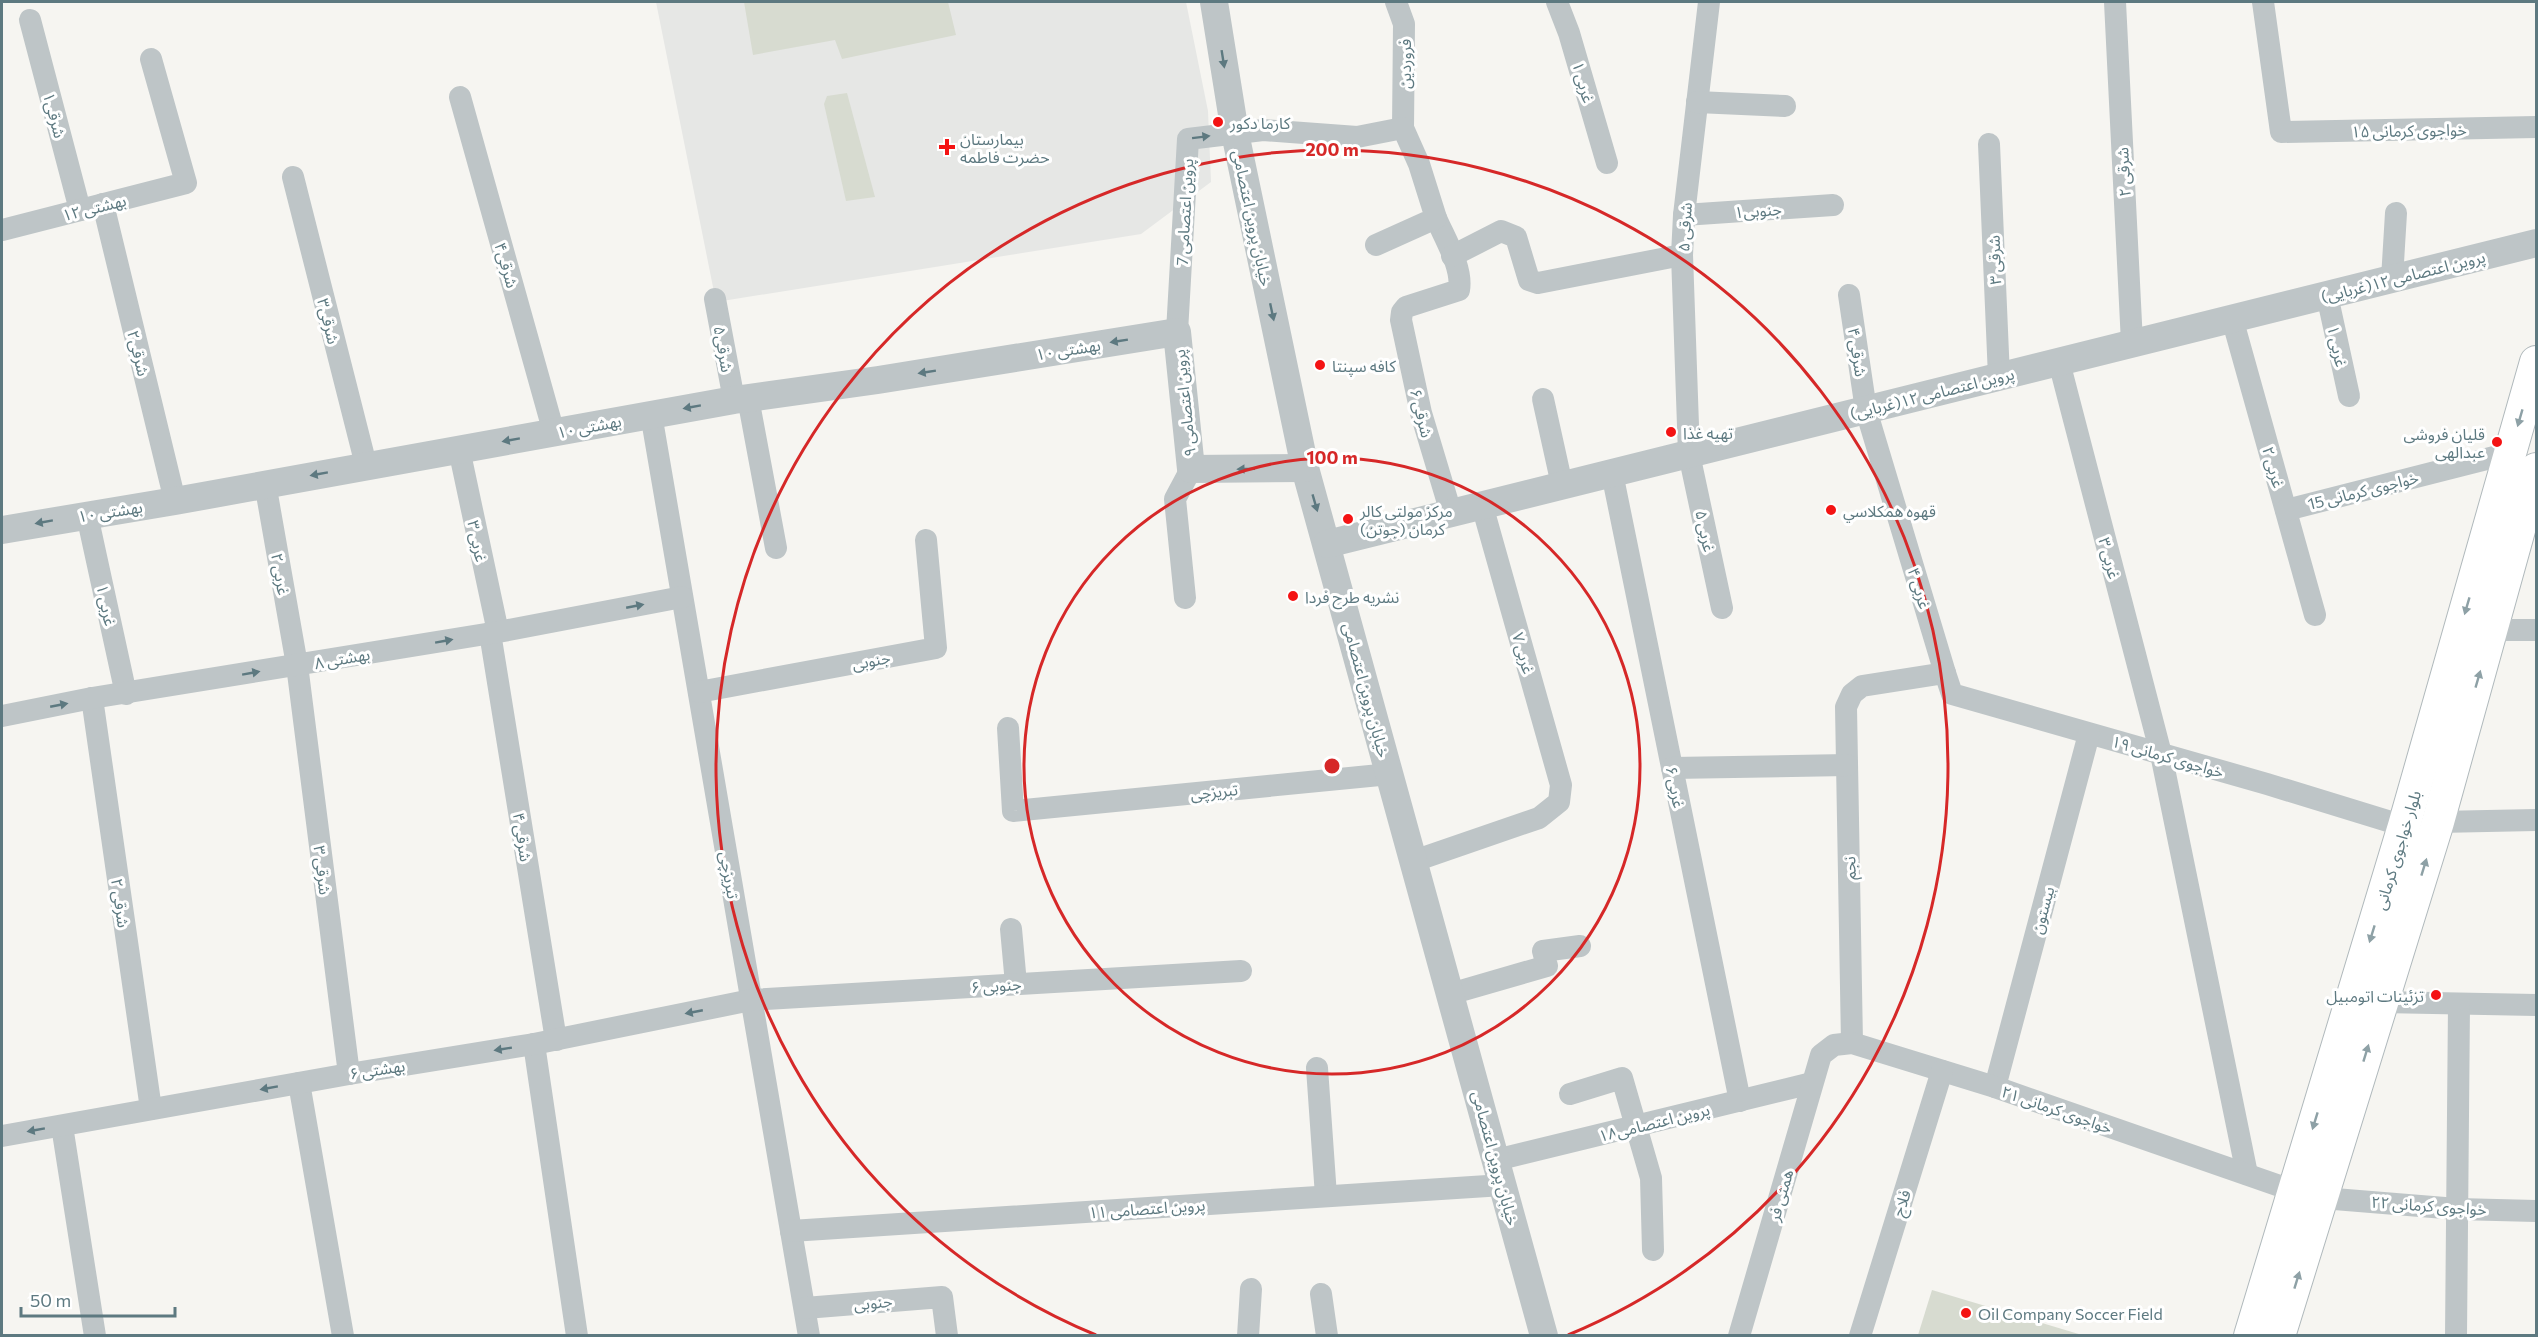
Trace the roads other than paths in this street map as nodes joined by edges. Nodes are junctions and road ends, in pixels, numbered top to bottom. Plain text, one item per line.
1 (1214, 2) edge
2 (1396, 2) edge
3 (1557, 2) edge
4 (1709, 2) edge
5 (2115, 2) edge
6 (2263, 2) edge
7 (30, 20) dead end
8 (151, 59) dead end
9 (460, 98) dead end
10 (1697, 102) junction
11 (1785, 106) dead end
12 (2536, 127) edge
13 (1403, 128) junction
14 (1235, 133) junction
15 (1989, 144) dead end
16 (1607, 163) dead end
17 (293, 177) dead end
18 (103, 204) junction
19 (1833, 205) dead end
20 (80, 210) junction
21 (2396, 213) dead end
22 (1684, 215) junction
23 (1436, 218) junction
24 (2, 229) edge
25 (2536, 243) edge
26 (1376, 246) dead end
27 (1682, 255) junction
28 (1452, 256) junction
29 (2392, 279) junction
30 (1849, 295) dead end
31 (2327, 295) junction
32 (715, 299) dead end
33 (2232, 318) junction
34 (1177, 332) junction
35 (2132, 344) junction
36 (2059, 362) junction
37 (2536, 362) edge
38 (1999, 377) junction
39 (2349, 396) dead end
40 (741, 399) junction
41 (1543, 399) dead end
42 (1866, 410) junction
43 (651, 414) junction
44 (555, 433) junction
45 (459, 449) junction
46 (1689, 454) junction
47 (2524, 461) edge
48 (366, 465) junction
49 (1305, 468) junction
50 (1191, 469) junction
51 (1612, 473) junction
52 (265, 483) junction
53 (1563, 485) junction
54 (175, 501) junction
55 (1482, 505) junction
56 (2286, 510) junction
57 (1451, 513) junction
58 (87, 515) junction
59 (2, 530) edge
60 (926, 540) dead end
61 (1327, 544) junction
62 (776, 548) dead end
63 (682, 597) junction
64 (1185, 598) dead end
65 (1722, 608) dead end
66 (2315, 615) dead end
67 (2492, 630) junction
68 (2536, 630) edge
69 (494, 633) junction
70 (297, 665) junction
71 (1946, 673) junction
72 (699, 692) junction
73 (126, 694) junction
74 (92, 698) junction
75 (2, 716) edge
76 (1008, 728) dead end
77 (2089, 734) junction
78 (2161, 754) junction
79 (1847, 765) junction
80 (1672, 768) junction
81 (1390, 774) junction
82 (2536, 820) edge
83 (2438, 822) junction
84 (2404, 826) junction
85 (1414, 861) junction
86 (1011, 929) dead end
87 (1580, 946) dead end
88 (1242, 971) dead end
89 (1016, 984) junction
90 (1450, 994) junction
91 (752, 1000) junction
92 (2381, 1002) junction
93 (2458, 1004) junction
94 (2536, 1005) edge
95 (545, 1042) junction
96 (1852, 1043) junction
97 (1317, 1068) dead end
98 (1942, 1071) junction
99 (349, 1074) junction
100 (299, 1083) junction
101 (1812, 1083) junction
102 (1995, 1087) junction
103 (1570, 1094) dead end
104 (1740, 1101) junction
105 (151, 1109) junction
106 (62, 1126) junction
107 (1636, 1126) junction
108 (2, 1136) edge
109 (1499, 1172) junction
110 (2247, 1174) junction
111 (2308, 1194) junction
112 (1326, 1196) junction
113 (2457, 1209) junction
114 (2536, 1211) edge
115 (791, 1231) junction
116 (1653, 1250) dead end
117 (1251, 1289) dead end
118 (1321, 1294) dead end
119 (804, 1308) junction
120 (95, 1335) edge
121 (344, 1335) edge
122 (577, 1335) edge
123 (809, 1335) edge
124 (947, 1335) edge
125 (952, 1335) edge
126 (1248, 1335) edge
127 (1327, 1335) edge
128 (1544, 1335) edge
129 (1739, 1335) edge
130 (1860, 1335) edge
131 (2250, 1335) edge
132 (2279, 1335) edge
133 (2456, 1335) edge

1 -> 14 street, خیابان پروین اعتصامی
2 - 13 street, فروردین
3 - 16 street, غربی ۱
4 - 10 street, شرقی ۵
5 - 35 street, شرقی ۲
6 - 12 street, خواجوی کرمانی ۱۵
7 - 20 street, شرقی۱
8 - 18 street, بهشتی ۱۲
9 - 44 street, شرقی۴
10 - 11 street
10 - 22 street, شرقی ۵
13 - 14 street
13 - 23 street
34 -> 14 street, پروین اعتصامی 7
14 -> 49 street, خیابان پروین اعتصامی
15 - 38 street, شرقی ۳
17 - 48 street, شرقی۳
18 - 20 street, بهشتی ۱۲
18 - 54 street, شرقی۲
19 - 22 street, جنوبی۱
20 - 24 street, بهشتی ۱۲
21 - 29 street
22 - 27 street, شرقی ۵
23 - 26 street
23 - 28 street
25 - 29 street, پروین اعتصامی ۱۲(غربایی)
27 - 28 street
27 - 46 street, شرقی ۵
28 - 57 street, شرقی ۶
29 - 31 street, پروین اعتصامی ۱۲(غربایی)
30 - 42 street, شرقی ۴
31 - 33 street, پروین اعتصامی ۱۲(غربایی)
31 - 39 street, غربی ۱
32 - 40 street, شرقی۵
33 - 35 street, پروین اعتصامی ۱۲(غربایی)
33 - 56 street, غربی ۲
34 -> 40 street, بهشتی ۱۰
34 - 50 street, پروین اعتصامی ۹
35 - 36 street, پروین اعتصامی ۱۲(غربایی)
36 - 38 street, پروین اعتصامی ۱۲(غربایی)
36 - 78 street, غربی ۳
37 -> 47 main road, بلوار خواجوی کرمانی
38 - 42 street, پروین اعتصامی ۱۲(غربایی)
40 -> 43 street, بهشتی ۱۰
40 - 62 street, شرقی۵
41 - 53 street
42 - 46 street, پروین اعتصامی ۱۲(غربایی)
42 - 71 street, غربی ۴
43 - 44 street, بهشتی ۱۰
43 - 63 street, تبریزچی
44 -> 45 street, بهشتی ۱۰
45 - 48 street, بهشتی ۱۰
45 - 69 street, غربی ۳
46 - 51 street, پروین اعتصامی ۱۲(غربایی)
46 - 65 street, غربی ۵
47 - 56 street, خواجوی کرمانی 15
47 - 67 main road, بلوار خواجوی کرمانی
47 -> 84 main road, بلوار خواجوی کرمانی
48 -> 52 street, بهشتی ۱۰
49 -> 50 street, پروین اعتصامی ۹
49 -> 61 street, خیابان پروین اعتصامی
50 - 64 street
51 - 53 street, پروین اعتصامی ۱۲(غربایی)
51 - 80 street, غربی ۶
52 - 54 street, بهشتی ۱۰
52 - 70 street, غربی ۲
53 - 55 street, پروین اعتصامی ۱۲(غربایی)
54 - 58 street, بهشتی ۱۰
55 - 57 street, پروین اعتصامی ۱۲(غربایی)
55 - 85 street, غربی ۷
56 - 66 street, غربی ۲
57 - 61 street, پروین اعتصامی ۱۲(غربایی)
58 -> 59 street, بهشتی ۱۰
58 - 73 street, غربی ۱
60 - 72 street, جنوبی
61 - 81 street, خیابان پروین اعتصامی
69 -> 63 street, بهشتی ۸
63 - 72 street, تبریزچی
67 - 68 street
83 -> 67 main road, بلوار خواجوی کرمانی
70 -> 69 street, بهشتی ۸
69 - 95 street, شرقی ۴
73 -> 70 street, بهشتی ۸
70 - 99 street, شرقی ۳
71 - 77 street, خواجوی کرمانی ۱۹
71 - 79 street, نجم
72 - 91 street, تبریزچی
73 - 74 street, بهشتی ۸
75 -> 74 street, بهشتی ۸
74 - 105 street, شرقی ۲
76 - 81 street, تبریزچی
77 - 78 street, خواجوی کرمانی ۱۹
77 - 102 street, بیستون
78 - 84 street, خواجوی کرمانی ۱۹
78 - 110 street, غربی ۳
79 - 80 street
79 - 96 street, نجم
80 - 104 street, غربی ۶
81 - 85 street, خیابان پروین اعتصامی
82 - 83 street
92 -> 83 main road, بلوار خواجوی کرمانی
84 -> 111 main road, بلوار خواجوی کرمانی
85 - 90 street, خیابان پروین اعتصامی
86 - 89 street
87 - 90 street
88 - 89 street, جنوبی ۶
89 - 91 street, جنوبی ۶
90 - 109 street, خیابان پروین اعتصامی
91 -> 95 street, بهشتی ۶
91 - 115 street, تبریزچی
92 - 93 street
111 -> 92 main road, بلوار خواجوی کرمانی
93 - 94 street
93 - 113 street
95 -> 99 street, بهشتی ۶
95 - 122 street, شرقی ۴
96 - 98 street, خواجوی کرمانی ۲۱
96 - 101 street, همتی فر
97 - 112 street
98 - 102 street, خواجوی کرمانی ۲۱
98 - 130 street, فلاح
99 - 100 street, بهشتی ۶
100 -> 105 street, بهشتی ۶
100 - 121 street
101 - 104 street, پروین اعتصامی۱۸
101 - 129 street, همتی فر
102 - 110 street, خواجوی کرمانی ۲۱
103 - 107 street
104 - 107 street, پروین اعتصامی۱۸
105 - 106 street, بهشتی ۶
106 -> 108 street, بهشتی ۶
106 - 120 street
107 - 109 street, پروین اعتصامی۱۸
107 - 116 street
109 - 112 street, پروین اعتصامی ۱۱
109 - 128 street, خیابان پروین اعتصامی
110 - 111 street, خواجوی کرمانی ۲۱
111 - 113 street, خواجوی کرمانی ۲۲
111 - 131 main road, بلوار خواجوی کرمانی
132 -> 111 main road, بلوار خواجوی کرمانی
112 - 115 street, پروین اعتصامی ۱۱
113 - 114 street, خواجوی کرمانی ۲۲
113 - 133 street
115 - 119 street, تبریزچی
117 - 126 street
118 - 127 street
119 - 123 street, تبریزچی
119 - 124 street, جنوبی
124 - 125 street

